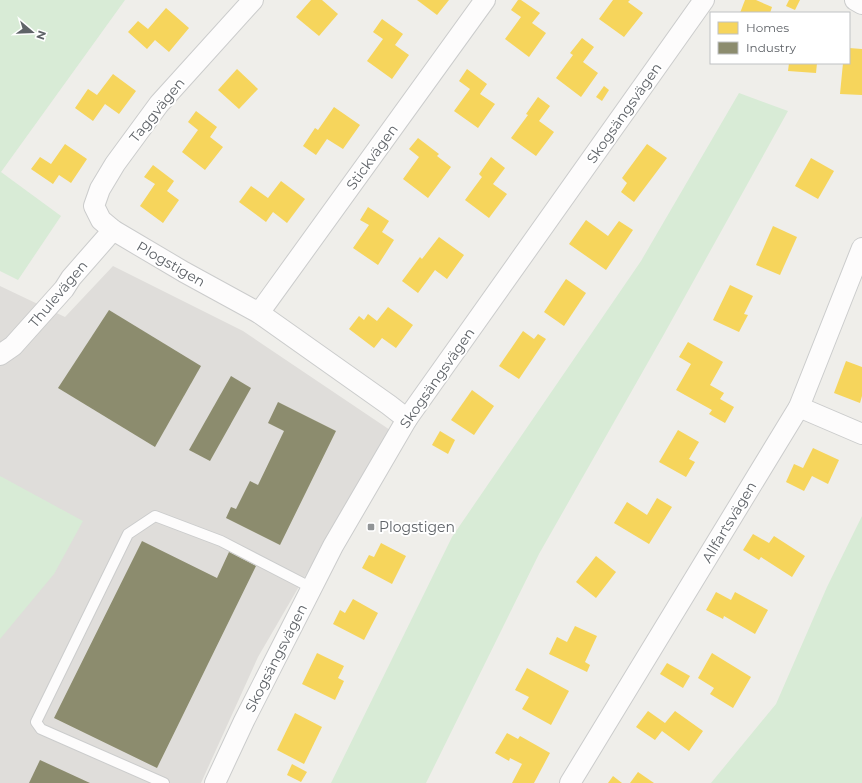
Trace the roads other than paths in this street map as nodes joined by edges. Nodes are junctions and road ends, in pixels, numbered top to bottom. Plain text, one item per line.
1 (254, 0) edge
2 (485, 0) edge
3 (704, 0) edge
4 (855, 0) edge
5 (862, 4) edge
6 (113, 230) junction
7 (862, 248) edge
8 (259, 313) junction
9 (0, 355) edge
10 (799, 407) junction
11 (407, 419) junction
12 (862, 434) edge
13 (312, 588) junction
14 (164, 783) edge
15 (215, 783) edge
16 (570, 783) edge

1 - 6 street, Taggvägen
2 - 8 street, Stickvägen
3 - 11 street, Skogsängsvägen
4 - 5 street
6 - 8 street, Plogstigen
6 - 9 street, Thulevägen
7 - 10 street, Allfartsvägen
8 - 11 street, Plogstigen
10 - 12 street
10 - 16 street, Allfartsvägen
11 - 13 street, Skogsängsvägen
13 - 14 lane
13 - 15 street, Skogsängsvägen

